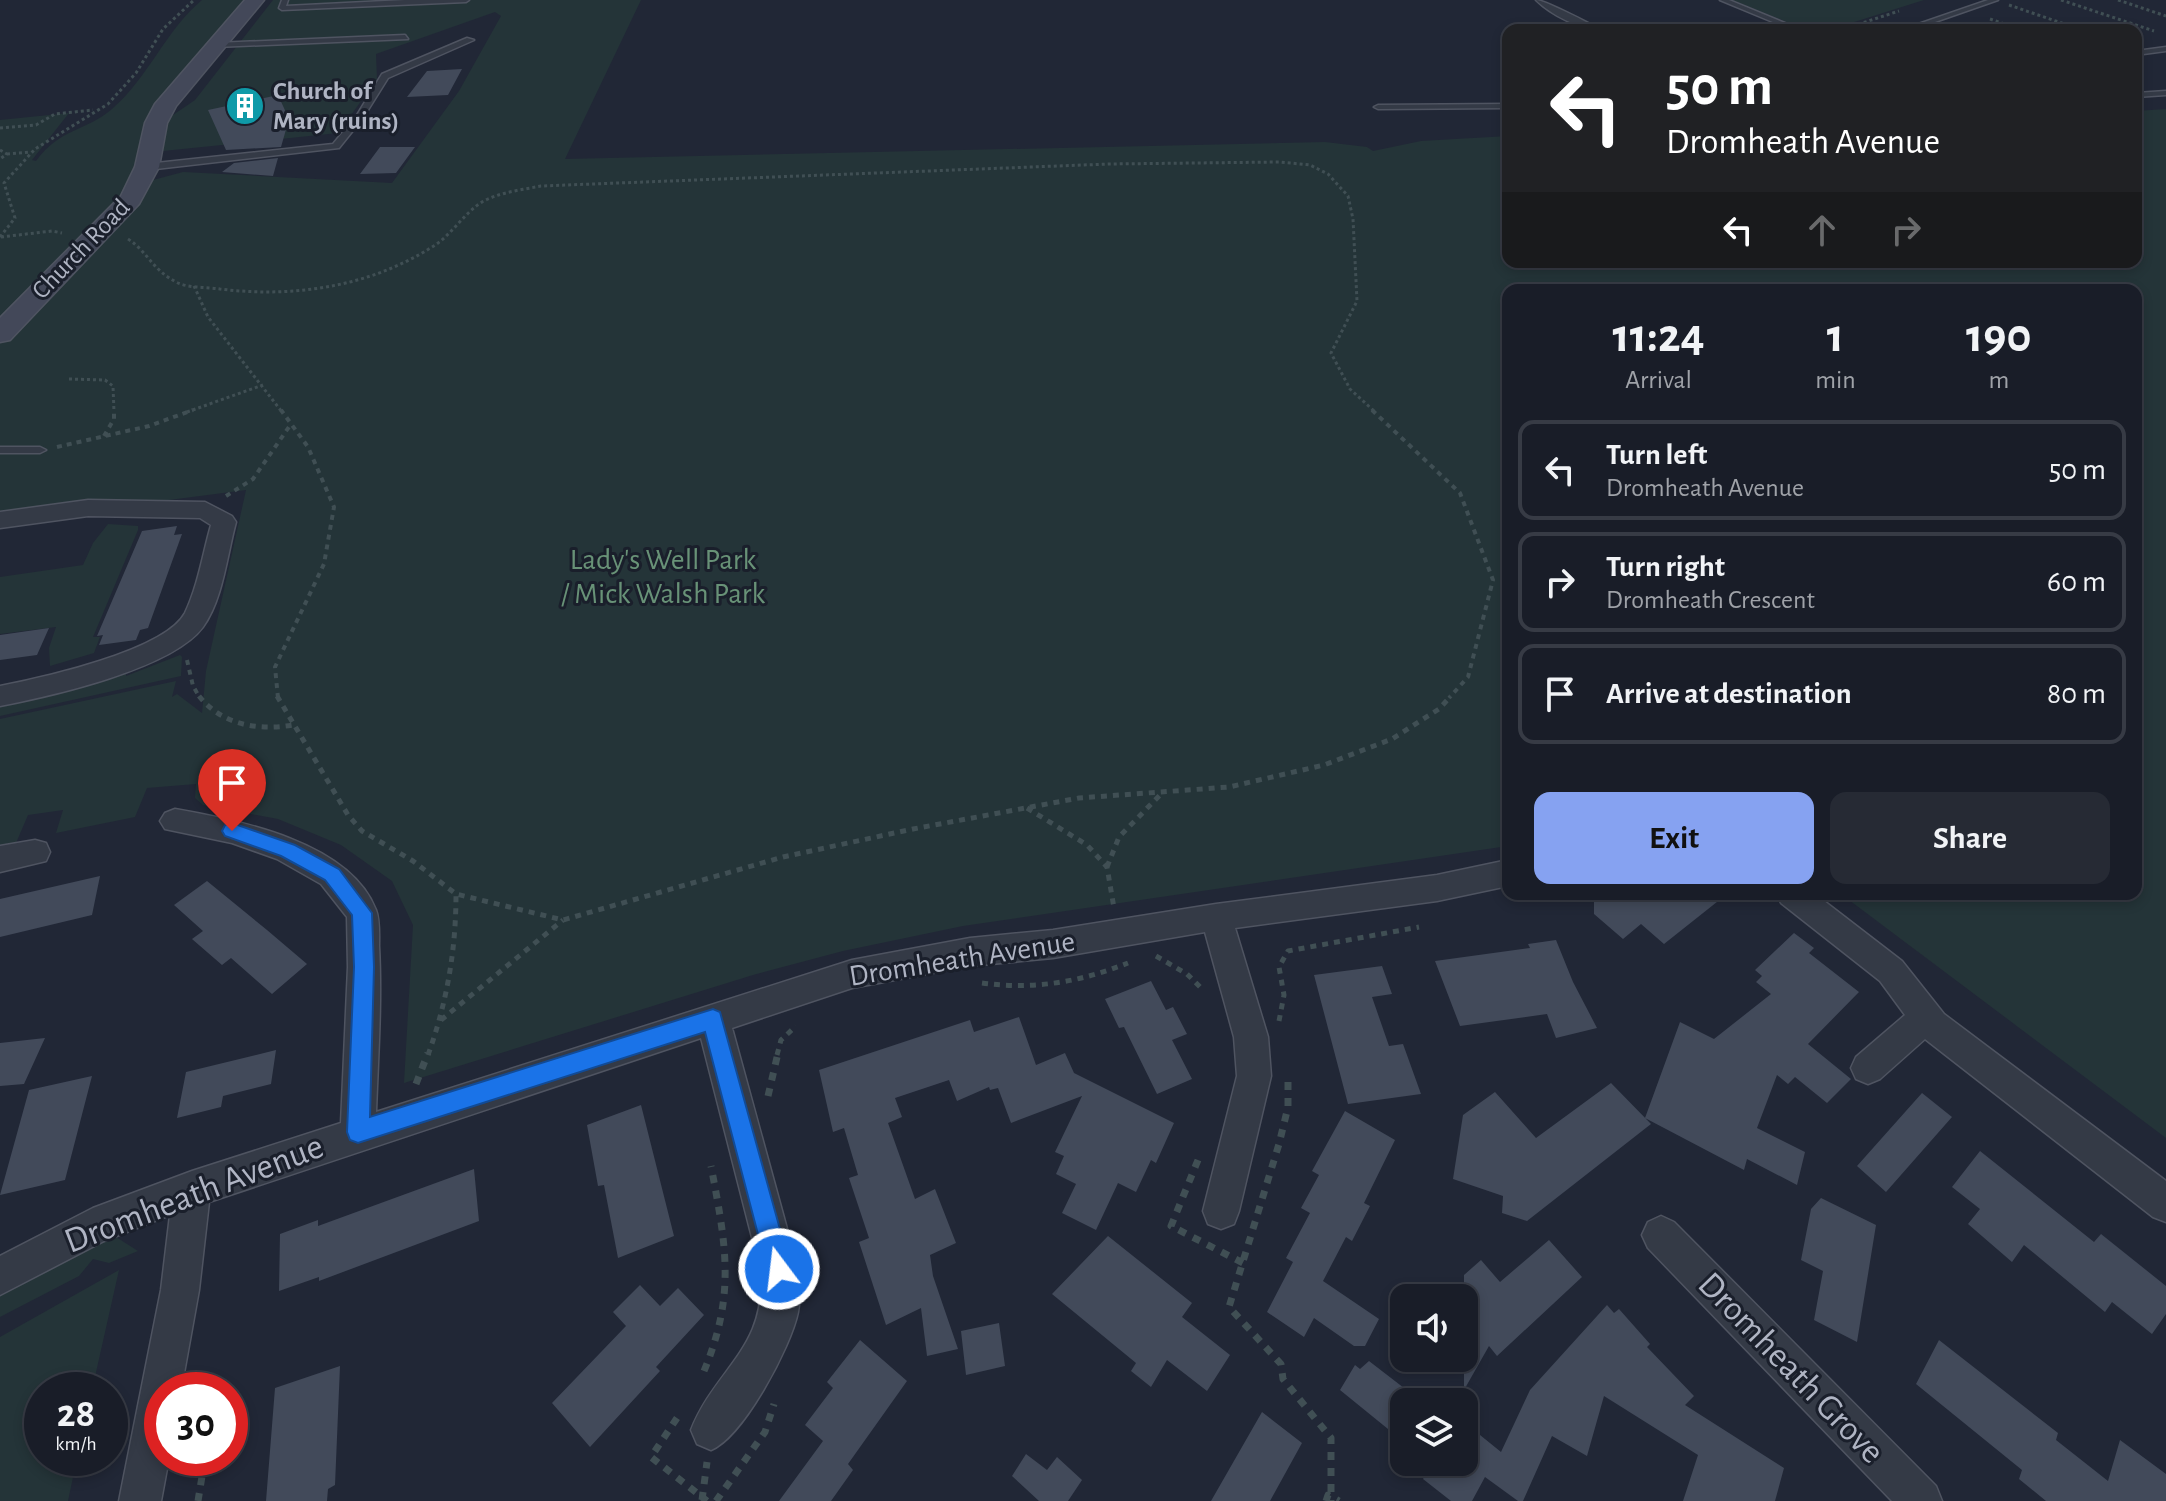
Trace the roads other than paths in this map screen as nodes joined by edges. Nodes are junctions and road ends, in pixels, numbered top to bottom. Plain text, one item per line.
1 (255, 0) edge
2 (285, 0) edge
3 (466, 0) edge
4 (1539, 0) edge
5 (1723, 0) edge
6 (1995, 0) edge
7 (407, 2) edge
8 (1584, 24) edge
9 (1781, 24) edge
10 (1923, 24) edge
11 (405, 37) dead end
12 (470, 40) dead end
13 (216, 45) junction
14 (2166, 49) edge
15 (2142, 52) edge
16 (2166, 93) edge
17 (2142, 95) edge
18 (1502, 106) edge
19 (1378, 107) dead end
20 (147, 167) junction
21 (0, 334) edge
22 (0, 450) edge
23 (40, 450) road end
24 (0, 520) edge
25 (0, 696) edge
26 (175, 821) dead end
27 (35, 852) dead end
28 (0, 859) edge
29 (1502, 874) edge
30 (1800, 900) edge
31 (1216, 917) junction
32 (713, 1019) junction
33 (1927, 1020) junction
34 (1868, 1068) dead end
35 (358, 1132) junction
36 (192, 1189) junction
37 (2166, 1204) edge
38 (1221, 1211) dead end
39 (1661, 1235) dead end
40 (0, 1276) edge
41 (698, 1419) road end
42 (140, 1501) edge
43 (1921, 1501) edge

1 - 13 street, Church Road
2 - 7 lane
3 - 7 lane
4 - 8 lane
5 - 9 lane
6 - 10 lane
11 - 13 lane
12 - 20 lane
13 - 20 street, Church Road
14 - 15 lane
16 - 17 lane
18 - 19 lane
20 - 21 street, Church Road
22 - 23 lane
24 - 25 street
26 - 35 street
27 - 28 street
29 - 31 street, Dromheath Avenue
30 - 33 street
31 - 32 street, Dromheath Avenue
31 - 38 street
32 - 35 street, Dromheath Avenue
32 - 41 street
33 - 34 street
33 - 37 street
35 - 36 street, Dromheath Avenue
36 - 40 street, Dromheath Avenue
36 - 42 street
39 - 43 street, Dromheath Grove

